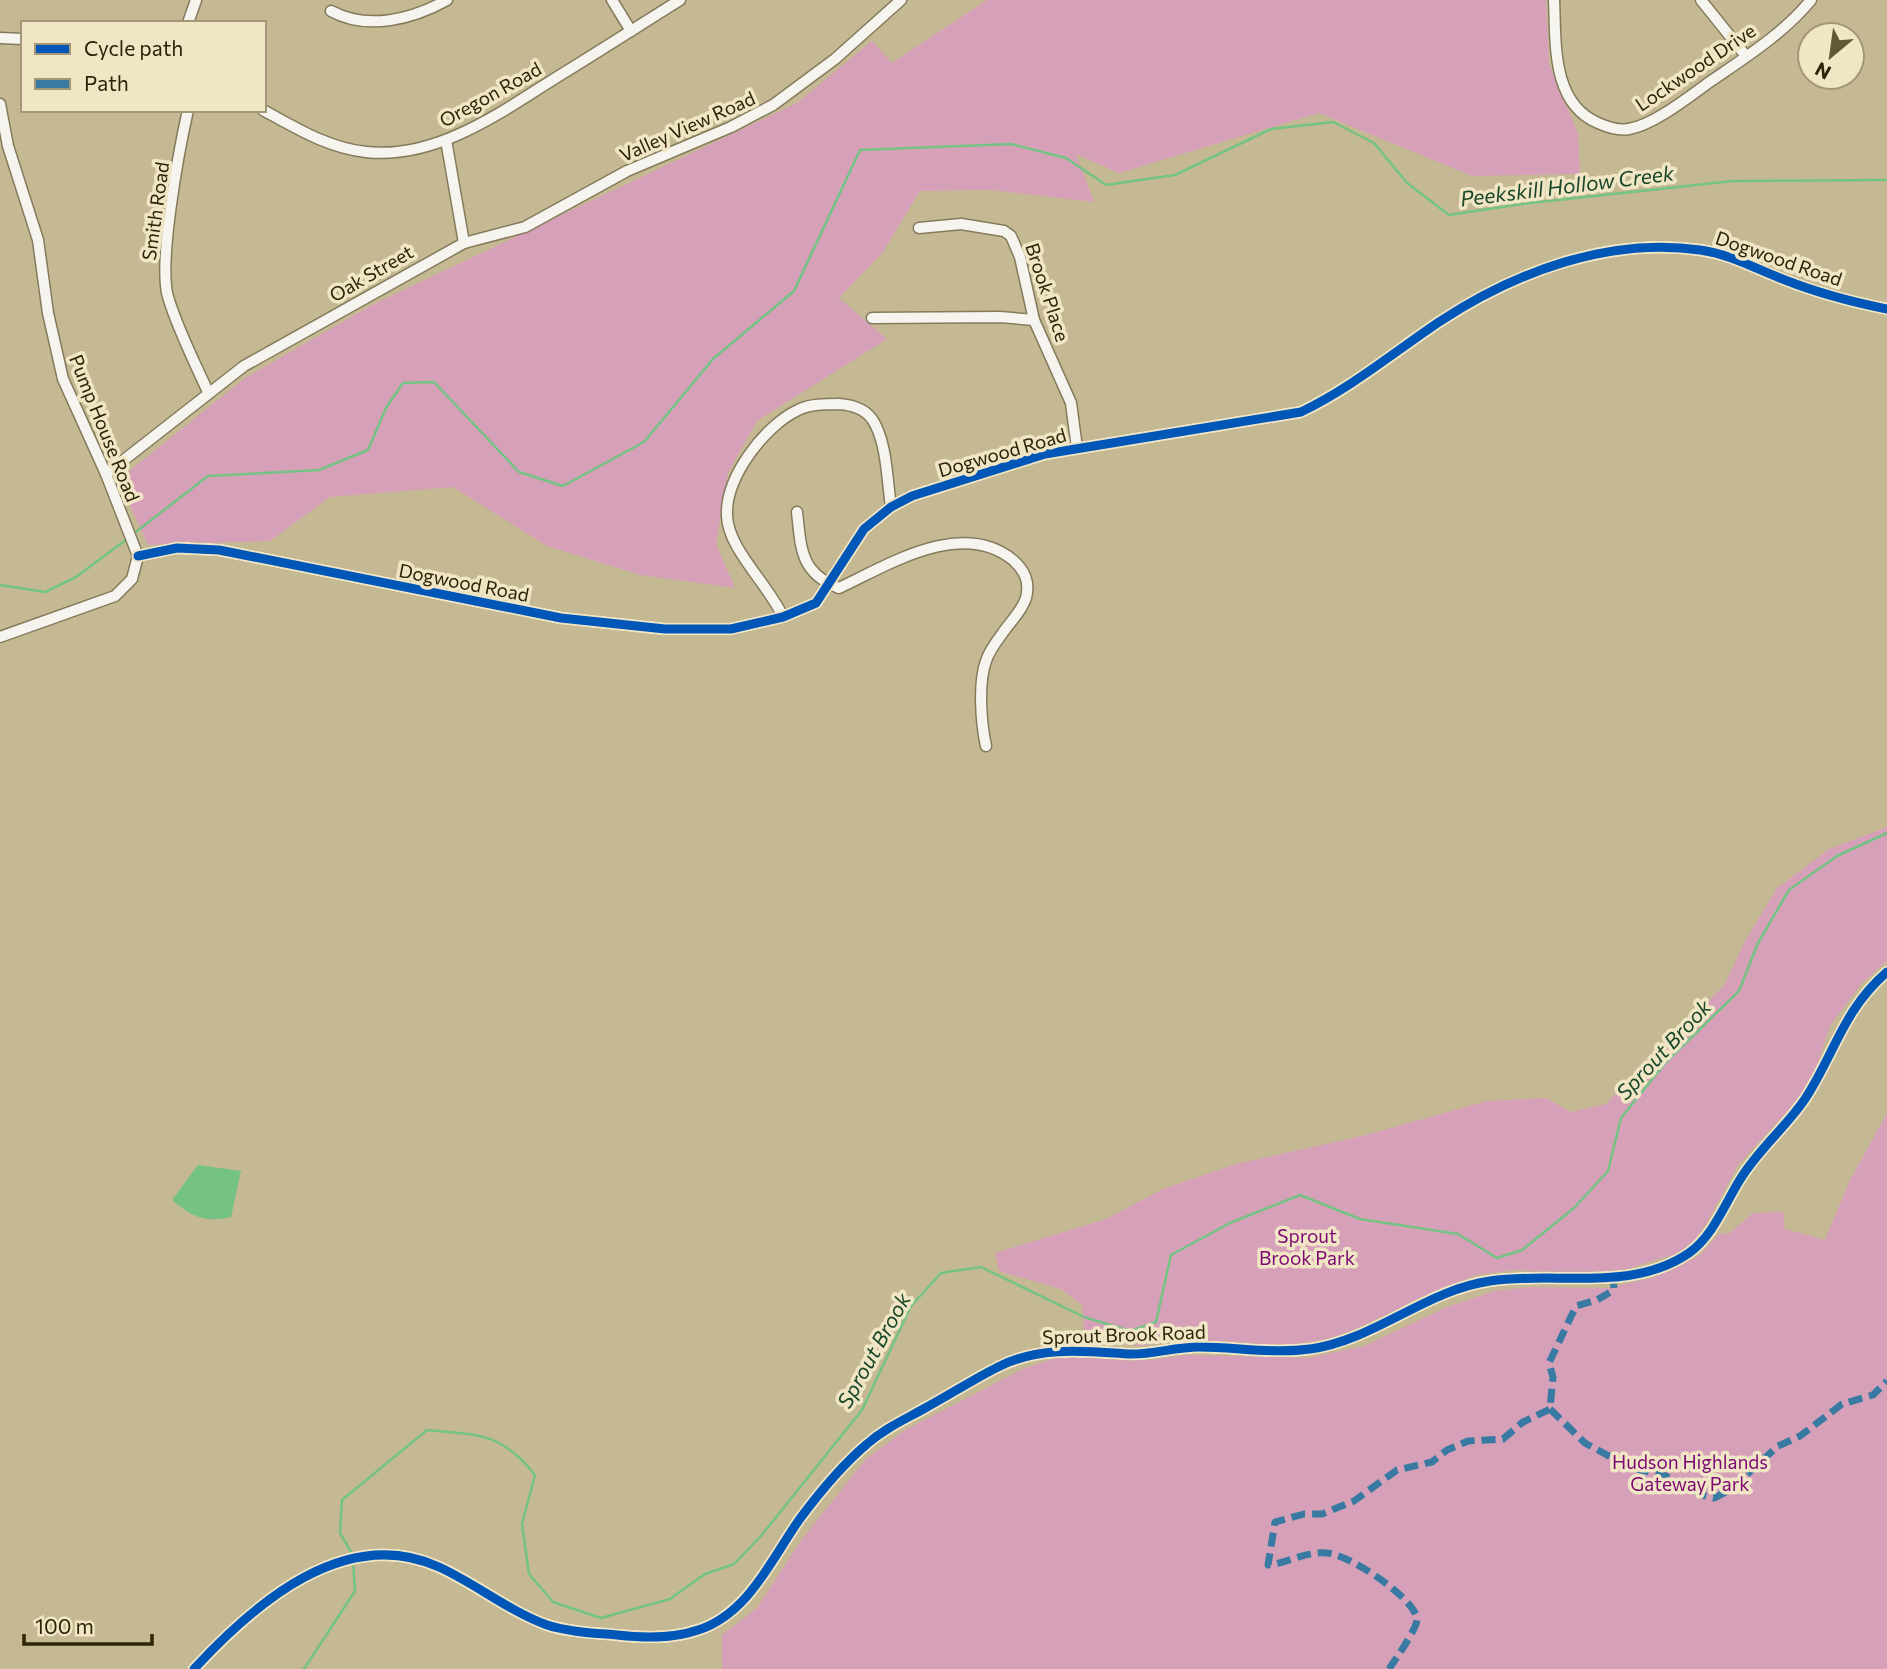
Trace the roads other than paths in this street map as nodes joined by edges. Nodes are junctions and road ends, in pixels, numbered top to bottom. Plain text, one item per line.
1 (197, 0) edge
2 (447, 0) edge
3 (612, 0) edge
4 (680, 0) edge
5 (901, 0) edge
6 (1555, 0) edge
7 (1701, 0) edge
8 (1811, 0) edge
9 (331, 11) dead end
10 (189, 21) edge
11 (631, 31) junction
12 (0, 38) edge
13 (21, 39) edge
14 (1746, 56) junction
15 (0, 104) edge
16 (188, 112) edge
17 (266, 112) edge
18 (446, 140) junction
19 (919, 228) dead end
20 (464, 243) junction
21 (1887, 309) edge
22 (872, 318) dead end
23 (1034, 320) junction
24 (208, 392) junction
25 (1077, 448) junction
26 (106, 474) junction
27 (891, 507) junction
28 (797, 512) dead end
29 (138, 556) junction
30 (830, 585) junction
31 (783, 617) junction
32 (0, 637) edge
33 (986, 746) dead end
34 (1887, 972) edge
35 (194, 1669) edge

1 - 10 street
2 - 9 street
3 - 11 street
4 - 11 street, Oregon Road
5 - 20 street, Valley View Road
6 - 14 street, Lockwood Drive
7 - 14 street
8 - 14 street, Lockwood Drive
11 - 18 street, Oregon Road
12 - 13 street
15 - 26 street, Pump House Road
16 - 24 street, Smith Road
17 - 18 street, Oregon Road
18 - 20 street
19 - 23 street, Brook Place
20 - 24 street, Oak Street
21 - 25 street, Dogwood Road
22 - 23 street
23 - 25 street, Brook Place
24 - 26 street
25 - 27 street, Dogwood Road
26 - 29 street, Pump House Road
27 - 30 street, Dogwood Road
27 - 31 street
28 - 30 street
29 - 31 street, Dogwood Road
29 - 32 street
30 - 31 street, Dogwood Road
30 - 33 street
34 - 35 street, Sprout Brook Road

